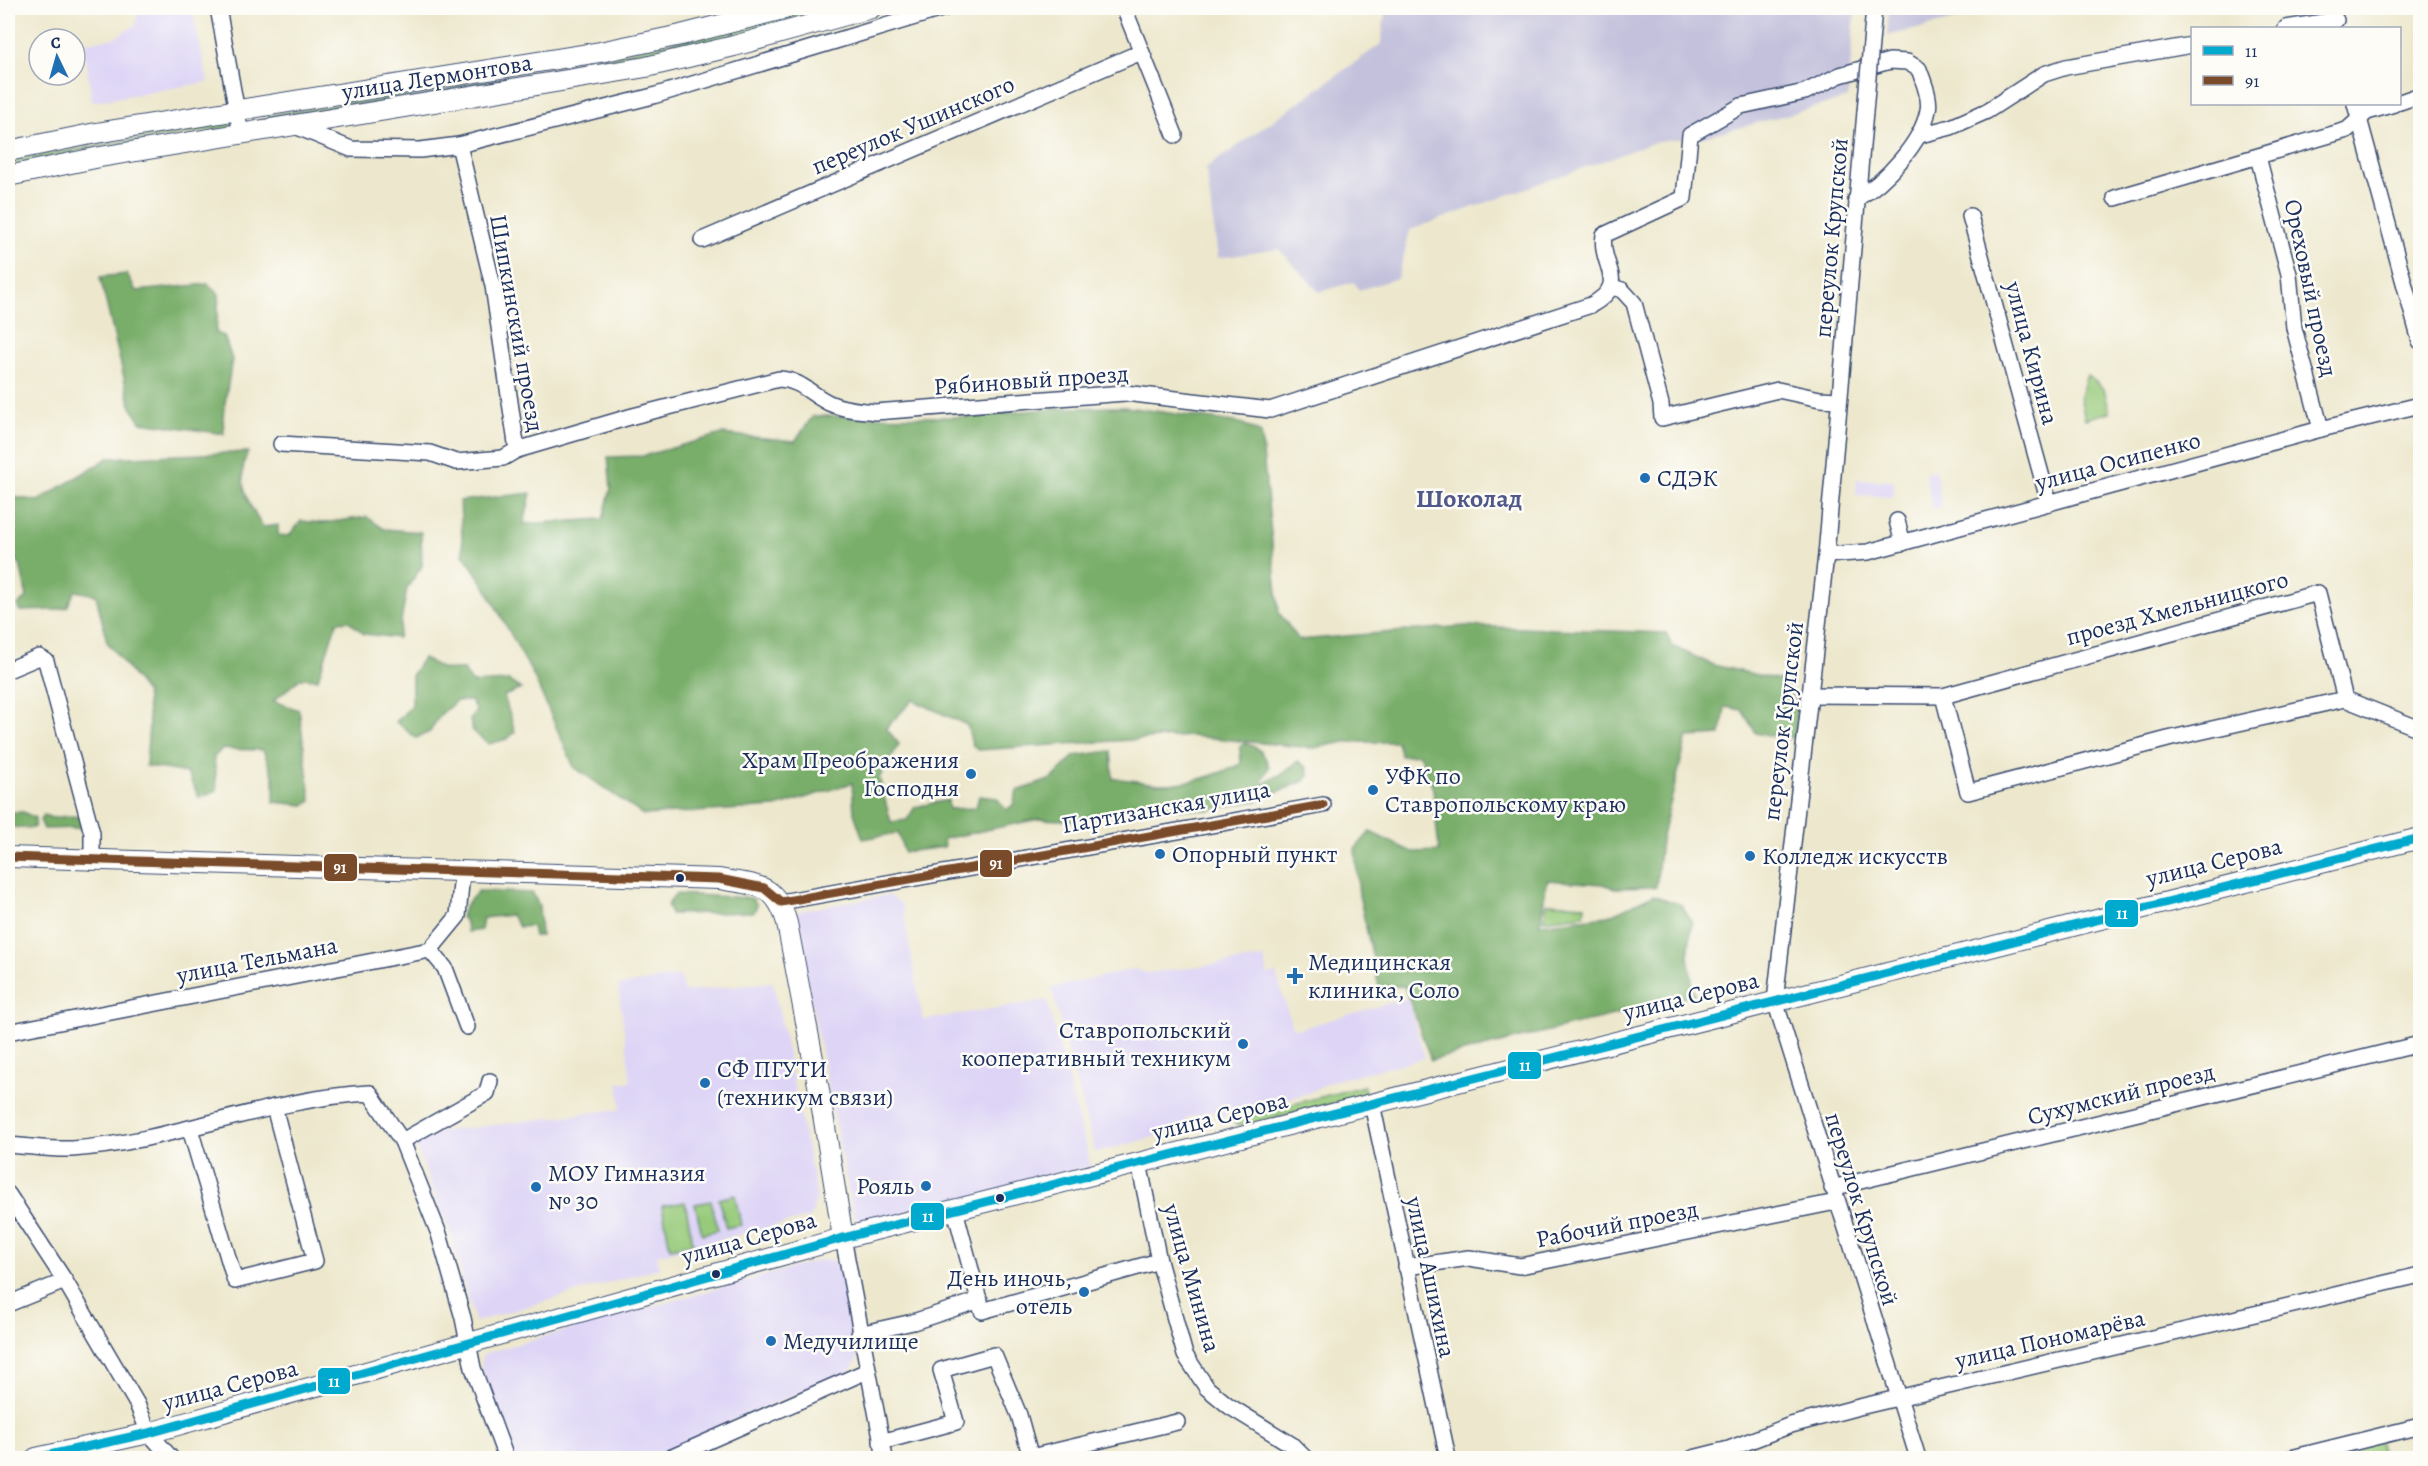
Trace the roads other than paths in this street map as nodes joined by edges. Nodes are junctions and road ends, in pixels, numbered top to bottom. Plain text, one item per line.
1 (218, 8) edge
2 (787, 8) edge
3 (871, 8) edge
4 (945, 8) edge
5 (1124, 8) edge
6 (1874, 8) edge
7 (2336, 18) edge
8 (2291, 27) edge
9 (2191, 45) edge
10 (1141, 52) junction
11 (2421, 95) edge
12 (2401, 102) edge
13 (2355, 105) edge
14 (2391, 105) edge
15 (237, 112) junction
16 (2359, 122) junction
17 (296, 126) junction
18 (241, 134) junction
19 (1175, 135) dead end
20 (1920, 135) junction
21 (459, 145) junction
22 (8, 152) edge
23 (2258, 157) junction
24 (8, 176) edge
25 (2115, 198) dead end
26 (1856, 199) junction
27 (1970, 216) dead end
28 (702, 240) dead end
29 (1612, 287) junction
30 (2421, 341) edge
31 (1839, 400) junction
32 (2421, 405) edge
33 (2321, 429) junction
34 (281, 444) dead end
35 (517, 450) junction
36 (2049, 503) junction
37 (1897, 521) dead end
38 (1903, 543) junction
39 (1826, 555) junction
40 (8, 670) edge
41 (1809, 695) junction
42 (1943, 696) junction
43 (2345, 699) junction
44 (2421, 729) edge
45 (1323, 805) dead end
46 (2421, 838) edge
47 (8, 857) edge
48 (92, 862) junction
49 (462, 873) junction
50 (781, 902) junction
51 (430, 950) junction
52 (1774, 1001) junction
53 (468, 1027) dead end
54 (8, 1032) edge
55 (2421, 1044) edge
56 (490, 1081) dead end
57 (1372, 1104) junction
58 (274, 1107) junction
59 (190, 1129) junction
60 (402, 1141) junction
61 (8, 1145) edge
62 (1138, 1163) junction
63 (8, 1194) edge
64 (1834, 1195) junction
65 (955, 1210) junction
66 (843, 1238) junction
67 (1159, 1261) junction
68 (1406, 1267) junction
69 (2421, 1275) edge
70 (65, 1281) junction
71 (980, 1300) junction
72 (8, 1304) edge
73 (860, 1334) junction
74 (468, 1345) junction
75 (867, 1371) junction
76 (1898, 1398) junction
77 (1177, 1422) dead end
78 (2421, 1426) edge
79 (149, 1433) junction
80 (881, 1442) junction
81 (36, 1458) edge
82 (171, 1458) edge
83 (506, 1458) edge
84 (670, 1458) edge
85 (885, 1458) edge
86 (1031, 1458) edge
87 (1305, 1458) edge
88 (1448, 1458) edge
89 (1693, 1458) edge
90 (1918, 1458) edge
91 (2291, 1458) edge

1 - 15 street
2 - 15 main road, улица Лермонтова
3 - 17 main road, улица Лермонтова
4 - 21 street
5 - 10 street
6 - 26 street, переулок Крупской, bridge
7 - 8 street
9 - 20 street
10 - 19 street
10 - 28 street, переулок Ушинского
11 - 12 street
13 - 16 street
14 - 16 street
15 - 18 street
15 - 22 main road, улица Лермонтова
16 - 23 street
16 - 30 street
17 - 18 main road, улица Лермонтова
17 - 21 street
18 - 24 main road, улица Лермонтова
20 - 26 street
20 - 29 street
21 - 35 street, Шипкинский проезд
23 - 25 street
23 - 33 street, Ореховый проезд
26 - 31 street, переулок Крупской
27 - 36 street, улица Кирина
29 - 31 street
29 - 35 street, Рябиновый проезд
31 - 39 street, переулок Крупской
32 - 33 street, улица Осипенко
33 - 36 street, улица Осипенко
34 - 35 street, Шипкинский проезд
36 - 38 street, улица Осипенко
37 - 38 street
38 - 39 street, улица Осипенко
39 - 41 street, переулок Крупской
40 - 48 street
41 - 42 street, проезд Хмельницкого
41 - 52 street, переулок Крупской
42 - 43 street
42 - 43 street, проезд Хмельницкого
43 - 44 street
45 - 50 street, Партизанская улица
46 - 52 main road, улица Серова
47 - 48 main road
48 - 49 main road
49 - 50 main road
49 - 51 street
50 - 66 main road
51 - 53 street
51 - 54 street, улица Тельмана
52 - 57 main road, улица Серова
52 - 64 street, переулок Крупской
55 - 64 street, Сухумский проезд
56 - 60 street
57 - 62 main road, улица Серова
57 - 68 street, улица Ашихина
58 - 59 street
58 - 59 street
58 - 60 street
59 - 61 street
60 - 74 street
62 - 65 main road, улица Серова
62 - 67 street, улица Минина
63 - 70 street
64 - 68 street, Рабочий проезд
64 - 76 street, переулок Крупской
65 - 66 main road, улица Серова
65 - 71 street
66 - 73 street
66 - 74 main road, улица Серова
67 - 71 street
67 - 87 street, улица Минина
68 - 88 street, улица Ашихина
69 - 76 street, улица Пономарёва
70 - 72 street
70 - 79 street
71 - 73 street
73 - 75 street
74 - 79 main road, улица Серова
74 - 83 street
75 - 80 street
75 - 84 street
76 - 89 street, улица Пономарёва
76 - 90 street, переулок Крупской
77 - 86 street
78 - 91 street
79 - 81 main road, улица Серова
79 - 82 street
80 - 85 street
80 - 86 street

